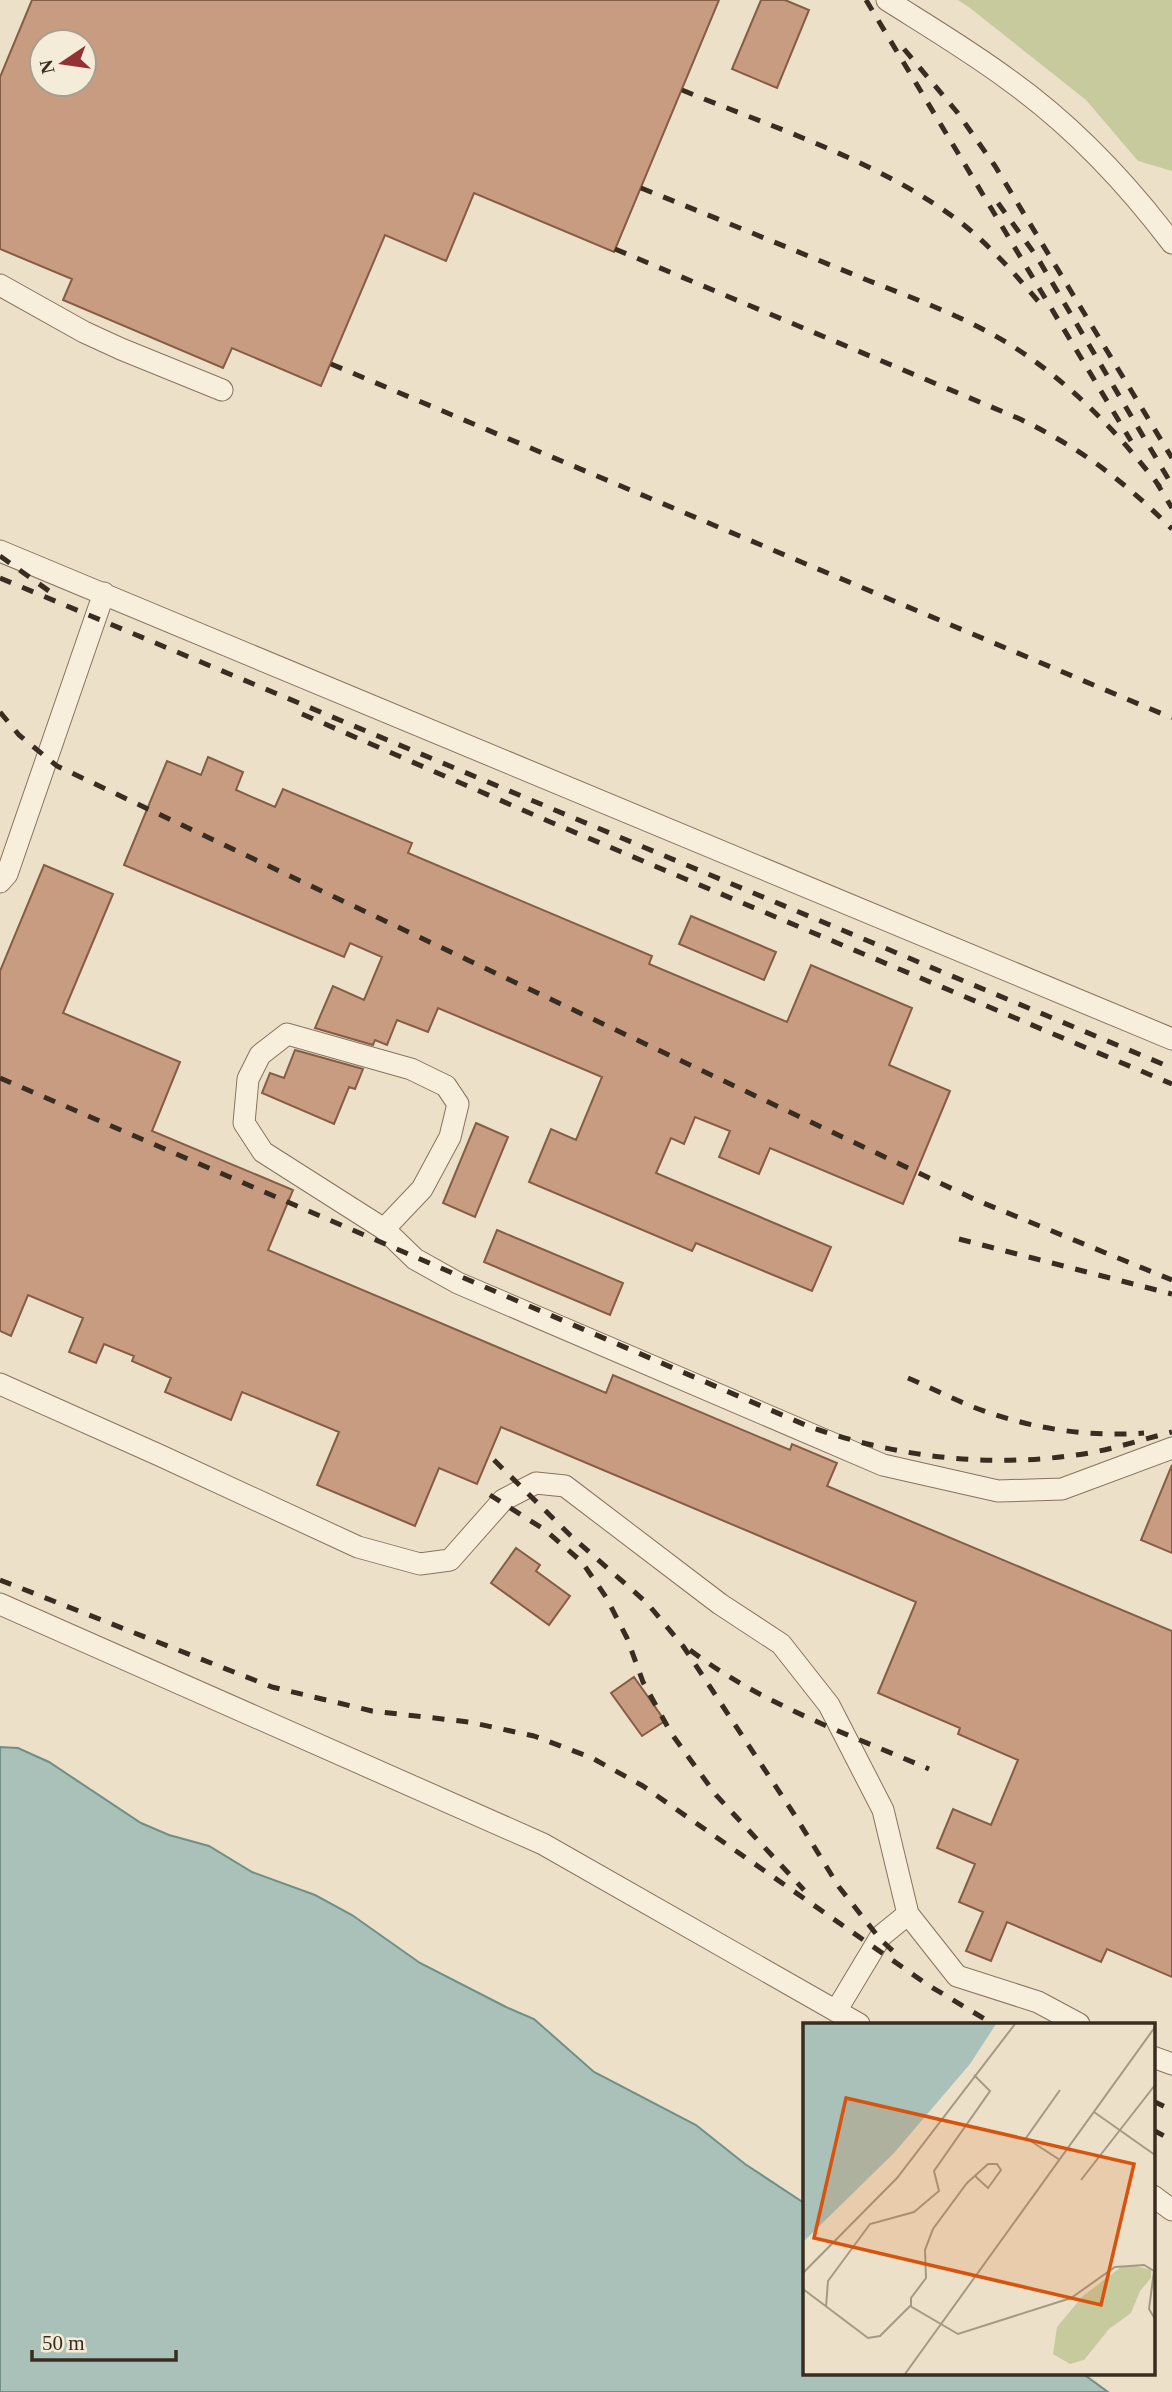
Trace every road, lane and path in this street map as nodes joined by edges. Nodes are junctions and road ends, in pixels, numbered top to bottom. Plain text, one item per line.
1 (887, 0) edge
2 (1172, 243) edge
3 (0, 285) edge
4 (222, 390) dead end
5 (0, 551) edge
6 (104, 593) junction
7 (0, 882) edge
8 (1172, 1039) edge
9 (384, 1229) junction
10 (0, 1384) edge
11 (1172, 1448) edge
12 (0, 1604) edge
13 (908, 1914) junction
14 (836, 2011) junction
15 (856, 2023) edge
16 (1075, 2023) edge
17 (1154, 2057) edge
18 (1172, 2064) edge
19 (1154, 2197) edge
20 (1172, 2210) edge

1 - 2 lane
3 - 4 lane
5 - 6 lane
6 - 7 lane
6 - 8 lane
9 - 9 lane
9 - 11 lane
10 - 13 lane
12 - 14 lane
13 - 14 lane
13 - 16 lane
14 - 15 lane
17 - 18 lane
19 - 20 lane

